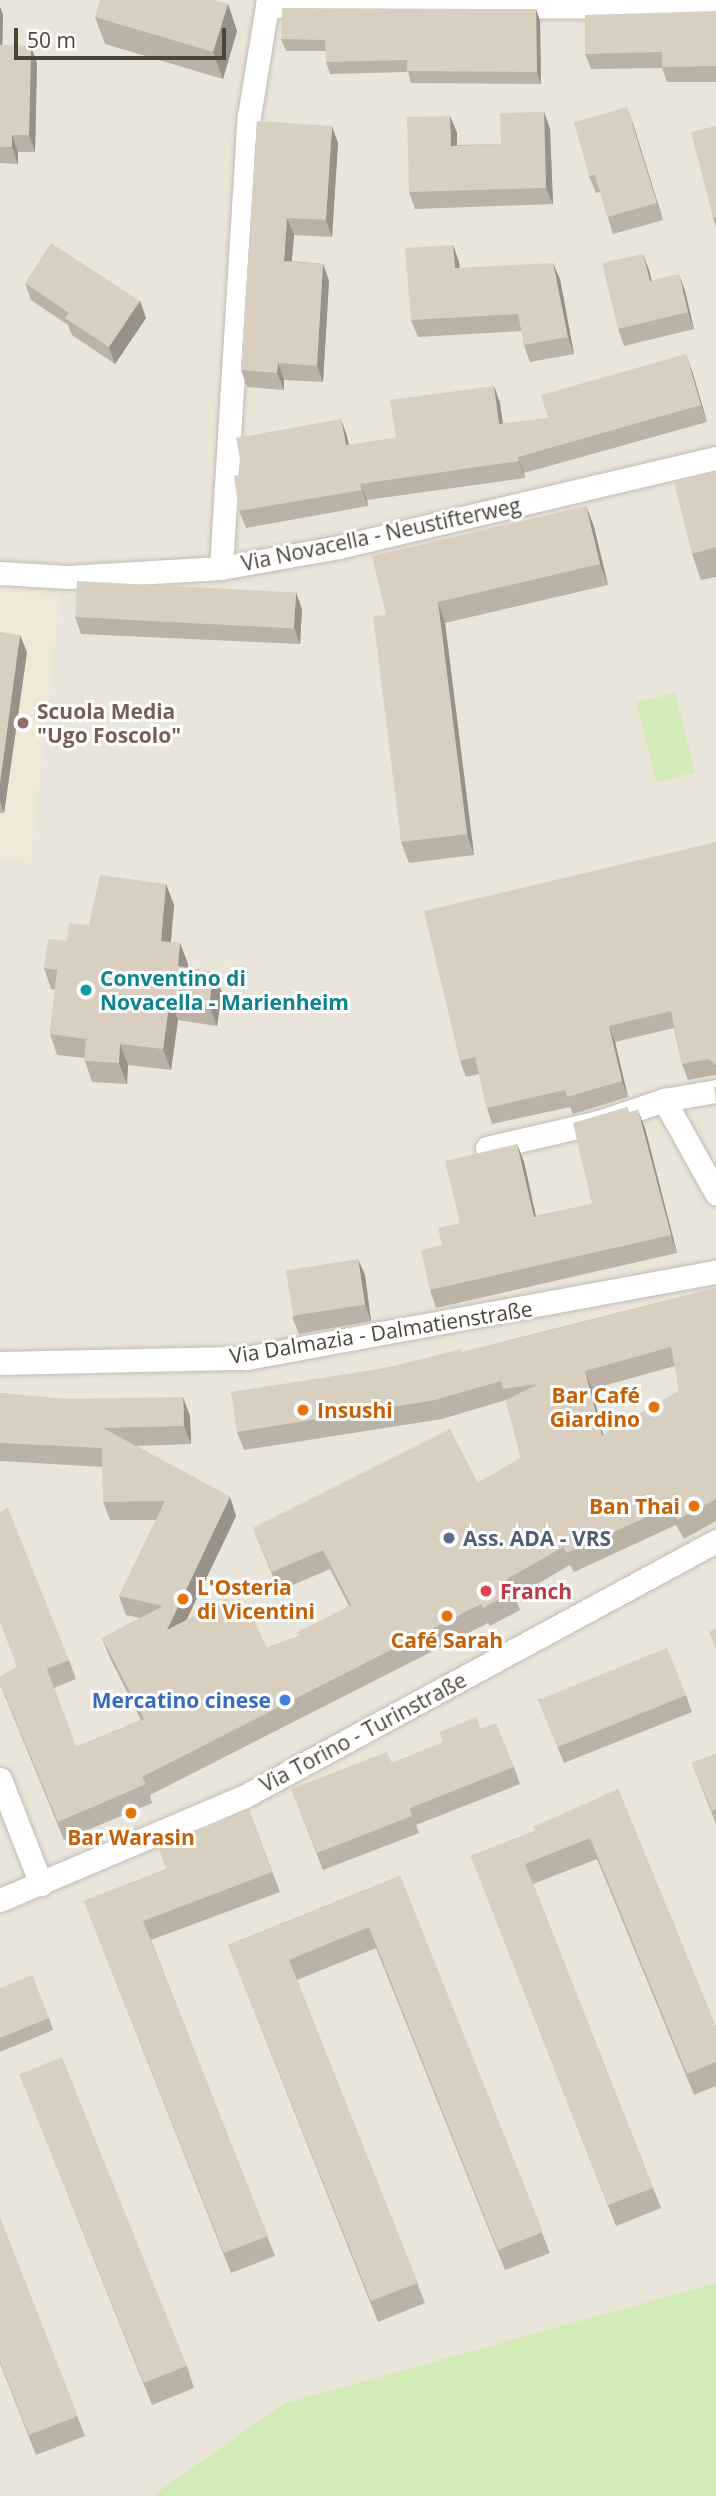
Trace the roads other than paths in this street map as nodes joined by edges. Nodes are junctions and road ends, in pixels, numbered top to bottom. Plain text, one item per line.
1 (268, 3) edge
2 (716, 7) edge
3 (716, 458) edge
4 (221, 568) junction
5 (0, 573) edge
6 (716, 1091) edge
7 (664, 1100) junction
8 (487, 1148) edge
9 (716, 1193) edge
10 (716, 1272) edge
11 (0, 1363) edge
12 (716, 1541) edge
13 (0, 1779) edge
14 (41, 1884) junction
15 (0, 1900) edge

1 - 2 street
1 - 4 street
3 - 4 street, Via Novacella - Neustifterweg
4 - 5 street, Via Novacella - Neustifterweg
6 - 7 street
7 - 8 street
7 - 9 street
10 - 11 street, Via Dalmazia - Dalmatienstraße
12 - 14 street, Via Torino - Turinstraße
13 - 14 street
14 - 15 street, Via Torino - Turinstraße

